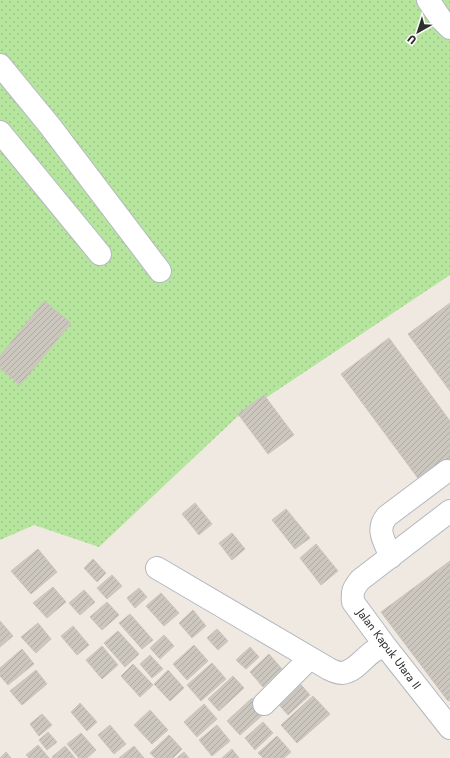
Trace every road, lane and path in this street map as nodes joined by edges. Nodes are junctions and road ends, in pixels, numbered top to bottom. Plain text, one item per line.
1 (428, 0) edge
2 (450, 28) edge
3 (0, 65) edge
4 (0, 132) edge
5 (100, 254) dead end
6 (160, 271) dead end
7 (447, 471) dead end
8 (450, 511) edge
9 (157, 568) dead end
10 (376, 568) junction
11 (386, 646) junction
12 (310, 658) junction
13 (264, 704) dead end
14 (450, 728) edge

1 - 2 street
3 - 6 street
4 - 5 street
7 - 10 street
8 - 10 street
9 - 12 street
10 - 11 street, Jalan Kapuk Utara II
11 - 12 street
11 - 14 street, Jalan Kapuk Utara II
12 - 13 street

